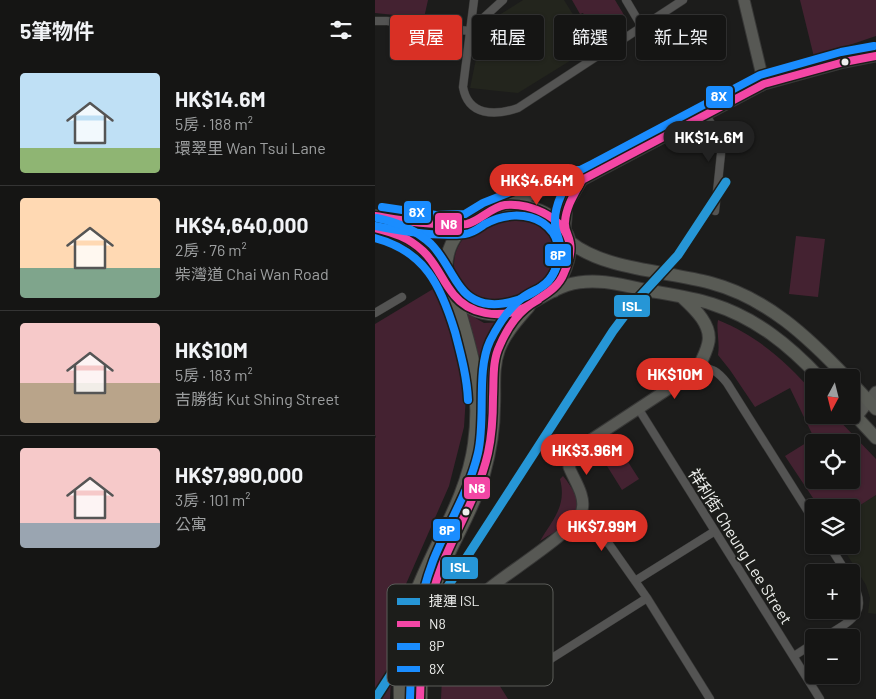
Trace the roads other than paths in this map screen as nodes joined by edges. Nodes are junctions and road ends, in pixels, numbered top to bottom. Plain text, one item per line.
1 (474, 0) edge
2 (503, 0) edge
3 (626, 0) edge
4 (683, 0) edge
5 (744, 0) edge
6 (659, 15) edge
7 (636, 16) edge
8 (375, 21) edge
9 (636, 30) edge
10 (469, 32) junction
11 (876, 56) edge
12 (764, 84) junction
13 (706, 115) junction
14 (582, 180) junction
15 (504, 205) junction
16 (715, 210) dead end
17 (375, 216) edge
18 (468, 224) junction
19 (375, 228) edge
20 (567, 236) junction
21 (447, 283) junction
22 (554, 291) junction
23 (454, 296) junction
24 (402, 297) dead end
25 (683, 298) junction
26 (529, 306) junction
27 (375, 313) edge
28 (811, 369) edge
29 (838, 369) edge
30 (697, 370) junction
31 (860, 389) edge
32 (874, 401) edge
33 (638, 408) junction
34 (860, 409) edge
35 (860, 420) edge
36 (876, 438) edge
37 (805, 507) edge
38 (715, 531) junction
39 (560, 535) junction
40 (437, 579) junction
41 (635, 581) junction
42 (422, 584) edge
43 (435, 584) edge
44 (437, 584) edge
45 (496, 584) edge
46 (647, 598) junction
47 (852, 619) edge
48 (836, 629) edge
49 (805, 649) edge
50 (793, 656) junction
51 (553, 657) edge
52 (402, 686) edge
53 (420, 686) edge
54 (401, 699) edge
55 (420, 699) edge
56 (710, 699) edge
57 (820, 699) edge

1 - 10 street
2 - 10 street
3 - 7 street
4 - 6 street
5 - 12 street
8 - 10 street
9 - 10 street
11 - 12 street
12 - 13 street
13 - 14 street
13 - 16 street
14 - 15 street
14 - 20 street
15 - 18 main road
15 - 20 main road
17 - 18 main road
18 - 21 main road
19 - 21 main road
20 - 22 main road
20 - 29 main road
21 - 23 main road
22 - 25 main road
22 - 26 main road
23 - 26 main road
23 - 42 highway
24 - 27 street
25 - 28 main road
25 - 30 main road
26 - 40 highway
30 - 33 street
30 - 37 street
31 - 32 main road
32 - 34 street
33 - 38 street, 祥利街 Cheung Lee Street
33 - 39 street
35 - 36 main road
38 - 41 street
38 - 50 street, 祥利街 Cheung Lee Street
39 - 41 street
39 - 45 street
40 - 43 highway
40 - 44 street
41 - 46 street
46 - 51 street
46 - 56 street
47 - 48 street
49 - 50 street
50 - 57 street, 祥利街 Cheung Lee Street
52 - 54 highway
53 - 55 highway

